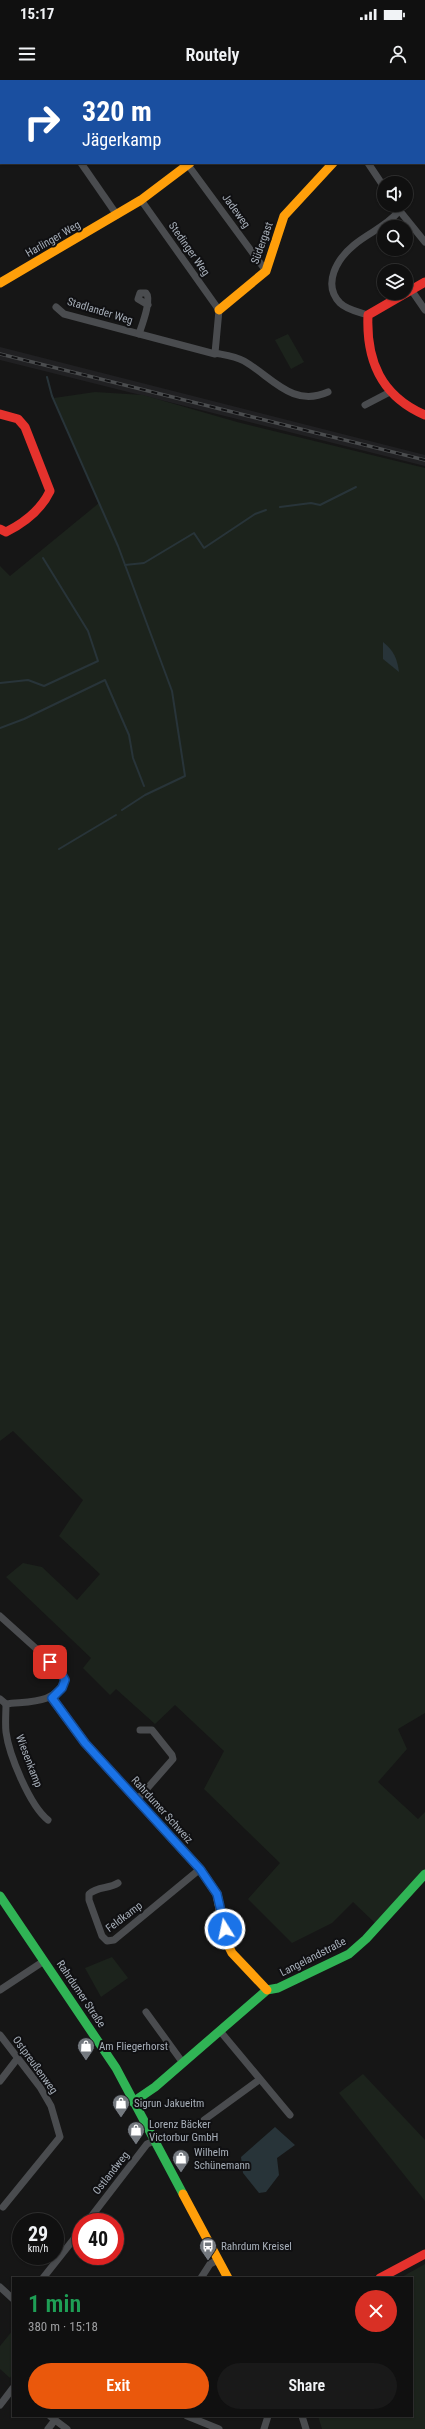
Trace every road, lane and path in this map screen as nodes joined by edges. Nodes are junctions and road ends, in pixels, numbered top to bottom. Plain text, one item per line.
1 (82, 164) edge
2 (189, 164) edge
3 (332, 164) edge
4 (369, 164) edge
5 (377, 176) edge
6 (141, 200) junction
7 (398, 212) joint
8 (117, 215) junction
9 (425, 242) edge
10 (266, 271) junction
11 (425, 282) edge
12 (0, 283) edge
13 (413, 290) edge
14 (413, 292) edge
15 (396, 300) edge
16 (148, 305) dead end
17 (56, 307) dead end
18 (219, 310) junction
19 (425, 310) edge
20 (368, 315) junction
21 (139, 334) junction
22 (215, 354) junction
23 (328, 392) dead end
24 (390, 392) junction
25 (365, 405) dead end
26 (0, 414) edge
27 (425, 415) edge
28 (0, 529) edge
29 (0, 1616) edge
30 (52, 1698) junction
31 (3, 1701) edge
32 (140, 1730) dead end
33 (137, 1800) junction
34 (48, 1820) dead end
35 (200, 1869) junction
36 (425, 1874) edge
37 (118, 1883) dead end
38 (0, 1896) edge
39 (44, 1961) junction
40 (0, 1990) edge
41 (267, 1990) junction
42 (146, 2012) dead end
43 (220, 2031) junction
44 (0, 2036) edge
45 (17, 2059) junction
46 (183, 2062) junction
47 (259, 2080) junction
48 (0, 2081) edge
49 (133, 2102) junction
50 (290, 2115) dead end
51 (204, 2120) dead end
52 (154, 2140) junction
53 (3, 2207) dead end
54 (94, 2213) edge
55 (72, 2242) edge
56 (425, 2254) edge
57 (218, 2260) junction
58 (45, 2277) edge
59 (202, 2277) edge
60 (227, 2277) edge
61 (382, 2277) edge
62 (0, 2287) edge
63 (12, 2298) edge
64 (12, 2389) edge
65 (0, 2405) edge
66 (189, 2417) edge
67 (268, 2417) edge
68 (302, 2417) edge
69 (52, 2418) edge
70 (48, 2429) edge
71 (67, 2429) edge
72 (219, 2429) edge
73 (264, 2429) edge
74 (306, 2429) edge

1 - 8 street
2 - 6 street, Harlinger Weg
2 - 10 street, Jadeweg
3 - 10 street, Südergast
4 - 5 street
6 - 8 street, Harlinger Weg
6 - 18 street, Stedinger Weg
7 - 9 street
7 - 20 street
8 - 12 street, Harlinger Weg
10 - 18 street, Südergast
11 - 13 street
14 - 19 street
15 - 20 street
16 - 21 street, Stadlander Weg
17 - 21 street, Stadlander Weg
18 - 22 street
20 - 24 street
21 - 22 street, Stadlander Weg
22 - 23 street, Stadlander Weg
24 - 25 street
24 - 27 street
26 - 28 street
29 - 30 street
30 - 31 street
30 - 33 street, Rahrdumer Schweiz
31 - 34 street, Wiesenkamp
32 - 33 street
33 - 35 street, Rahrdumer Schweiz
35 - 37 street, Feldkamp
35 - 41 street, Rahrdumer Schweiz
36 - 41 street, Langelandstraße
38 - 39 street, Rahrdumer Straße
39 - 40 street
39 - 49 street, Rahrdumer Straße
41 - 43 street, Langelandstraße
42 - 46 street
43 - 46 street, Langelandstraße
43 - 47 street
44 - 45 street, Ostpreußenweg
45 - 48 street
45 - 53 street, Ostpreußenweg
46 - 49 street, Langelandstraße
47 - 50 street
47 - 51 street
49 - 52 street, Rahrdumer Straße
52 - 54 street, Ostlandweg
52 - 57 street, Rahrdumer Straße
55 - 58 street
56 - 61 street
57 - 59 street
57 - 60 street, Rahrdumer Straße
62 - 63 street
64 - 65 street
66 - 72 street
67 - 73 street
68 - 74 street
69 - 70 street
69 - 71 street

